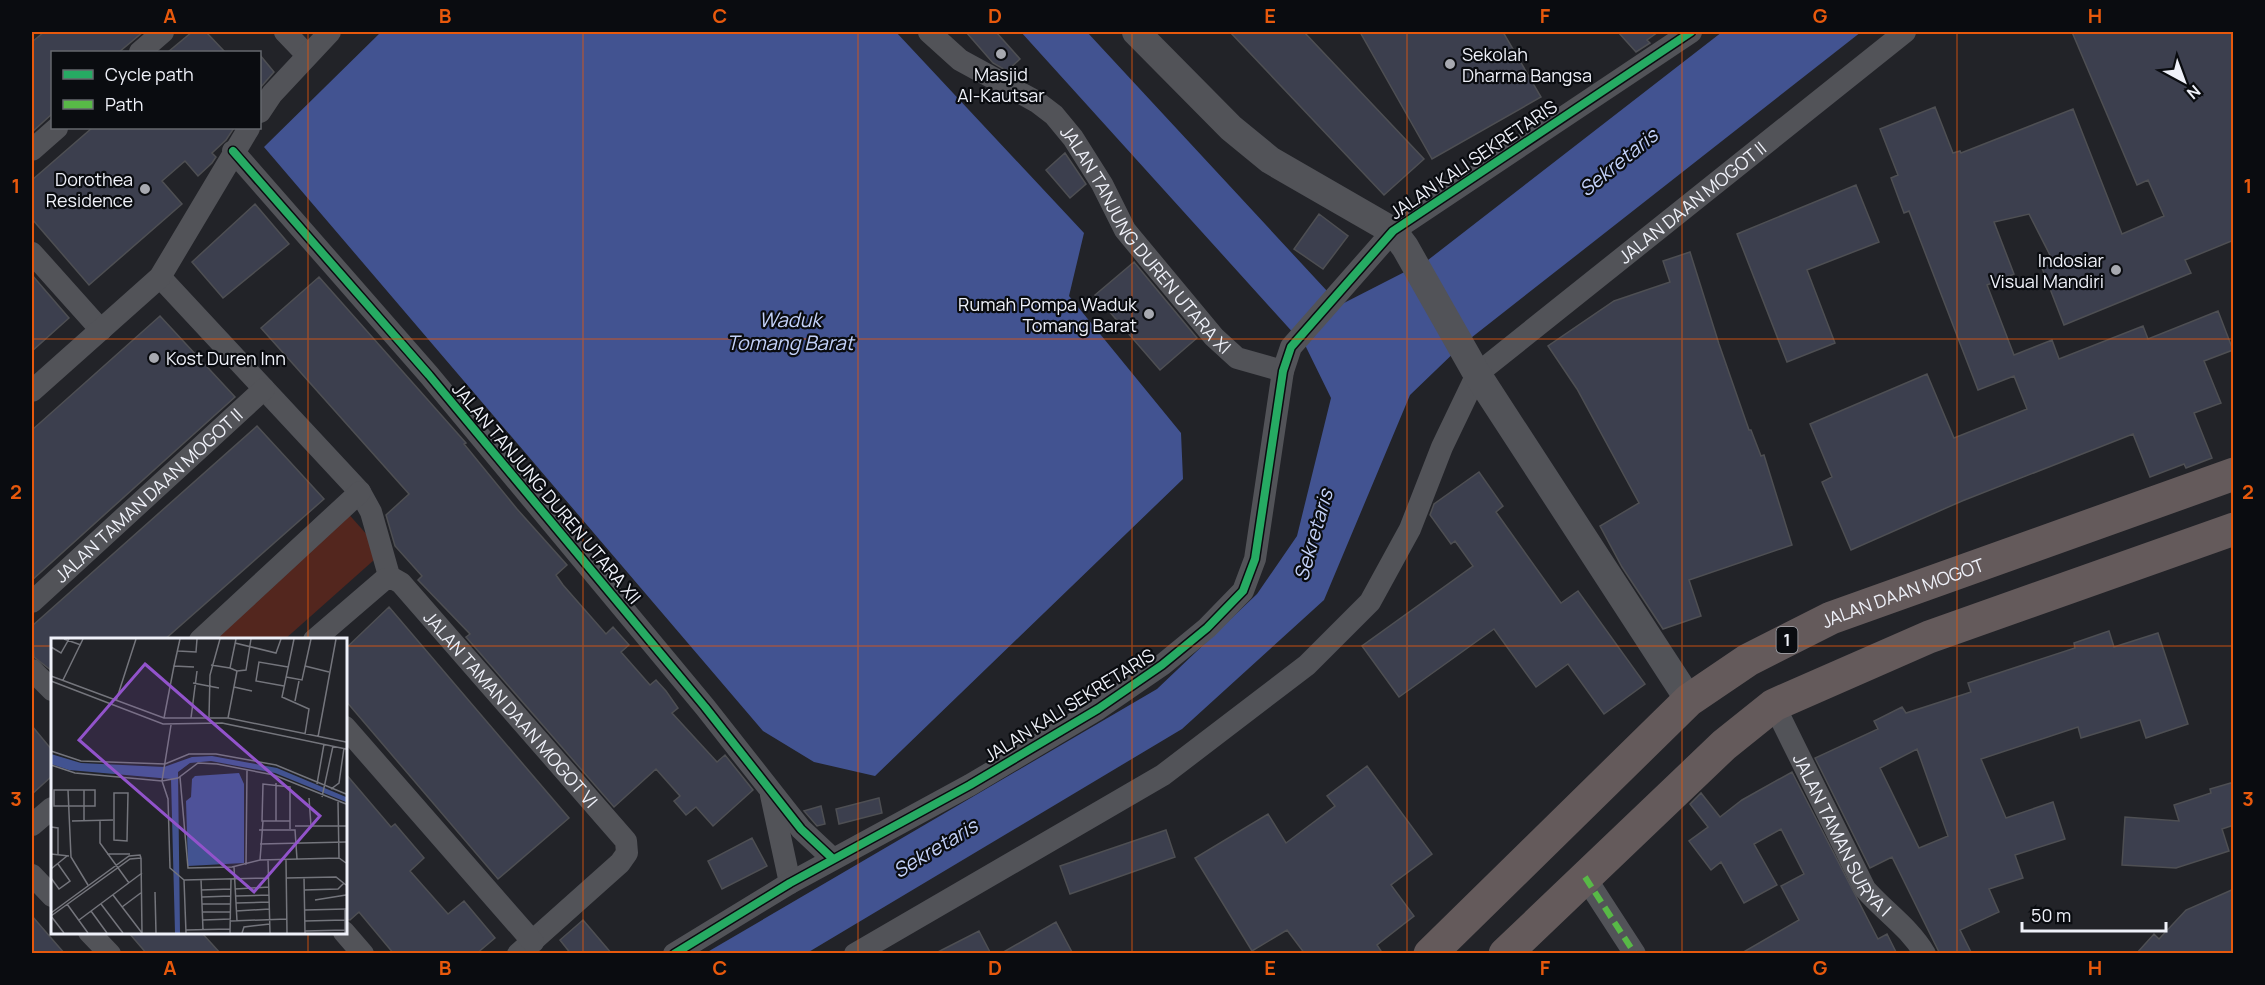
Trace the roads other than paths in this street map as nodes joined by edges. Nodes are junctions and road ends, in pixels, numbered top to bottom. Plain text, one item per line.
1 (163, 32) edge
2 (285, 32) edge
3 (330, 32) edge
4 (929, 32) edge
5 (1136, 32) edge
6 (1691, 32) edge
7 (1905, 32) edge
8 (141, 51) edge
9 (308, 55) junction
10 (261, 110) edge
11 (56, 129) edge
12 (248, 129) edge
13 (32, 150) edge
14 (233, 151) junction
15 (1399, 239) junction
16 (32, 253) edge
17 (160, 277) junction
18 (101, 330) junction
19 (1473, 367) junction
20 (1283, 371) junction
21 (264, 389) junction
22 (32, 390) edge
23 (2234, 474) edge
24 (360, 492) junction
25 (2234, 530) edge
26 (392, 579) junction
27 (32, 602) edge
28 (202, 638) edge
29 (317, 638) edge
30 (32, 670) edge
31 (51, 689) edge
32 (1689, 700) junction
33 (1774, 705) junction
34 (346, 728) edge
35 (771, 794) junction
36 (51, 809) edge
37 (32, 825) edge
38 (833, 859) junction
39 (32, 874) edge
40 (1585, 877) junction
41 (790, 883) junction
42 (51, 895) edge
43 (90, 934) edge
44 (345, 934) edge
45 (525, 948) edge
46 (110, 954) edge
47 (363, 954) edge
48 (674, 954) edge
49 (855, 954) edge
50 (1430, 954) edge
51 (1504, 954) edge
52 (1635, 954) edge
53 (1925, 954) edge

1 - 8 street
2 - 9 street
3 - 9 street
4 - 20 street, JALAN TANJUNG DUREN UTARA XI
5 - 15 street, JALAN KALI SEKRETARIS
6 - 15 street, JALAN KALI SEKRETARIS
7 - 19 street, JALAN DAAN MOGOT II
9 - 10 street
11 - 13 street
12 - 14 street
14 - 17 street
14 - 35 street, JALAN TANJUNG DUREN UTARA XII
15 - 19 street
15 - 20 street, JALAN KALI SEKRETARIS
16 - 18 street
17 - 18 street
17 - 21 street
18 - 22 street
19 - 32 street
19 - 49 street
20 - 38 street, JALAN KALI SEKRETARIS
21 - 24 street
21 - 27 street, JALAN TAMAN DAAN MOGOT II
23 - 32 highway, JALAN DAAN MOGOT / 1
24 - 26 street
24 - 28 street
25 - 33 highway
26 - 29 street
26 - 45 street, JALAN TAMAN DAAN MOGOT VI
30 - 31 street
32 - 50 highway, JALAN DAAN MOGOT / 1
33 - 40 highway
33 - 53 street, JALAN TAMAN SURYA I
34 - 45 street
35 - 38 street, JALAN TANJUNG DUREN UTARA XII
35 - 41 street, JALAN TANJUNG DUREN UTARA XII
36 - 37 street
38 - 41 street, JALAN KALI SEKRETARIS
39 - 42 street
40 - 51 highway
40 - 52 street
41 - 48 street, JALAN KALI SEKRETARIS
43 - 46 street
44 - 47 street

